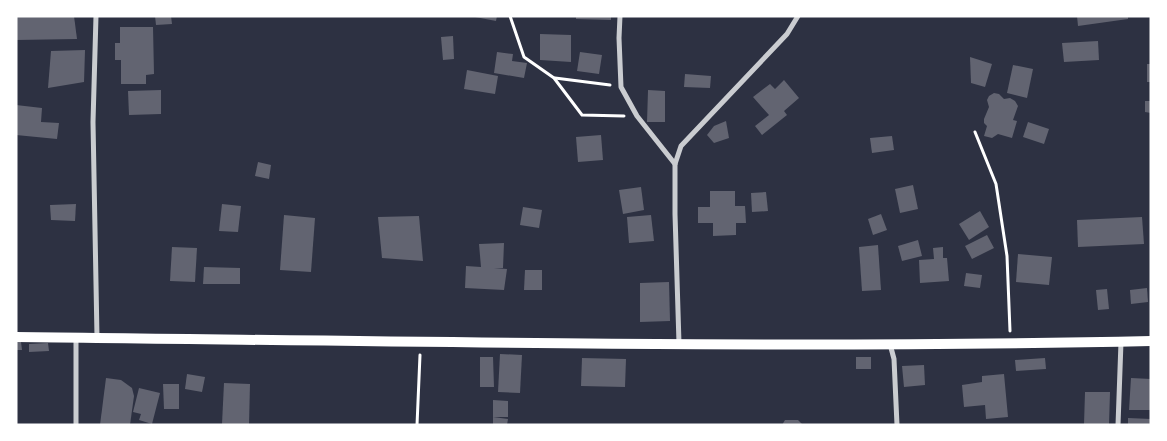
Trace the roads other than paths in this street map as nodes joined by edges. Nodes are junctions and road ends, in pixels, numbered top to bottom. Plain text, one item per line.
1 (96, 16) edge
2 (620, 16) edge
3 (798, 16) edge
4 (675, 164) junction
5 (16, 337) edge
6 (76, 337) junction
7 (97, 337) junction
8 (1151, 341) edge
9 (1121, 342) junction
10 (679, 343) junction
11 (890, 344) junction
12 (76, 425) edge
13 (897, 425) edge
14 (1118, 425) edge

1 - 7 street
2 - 4 street
3 - 4 street
4 - 10 street
5 - 6 main road
6 - 7 main road
6 - 12 street
7 - 10 main road
8 - 9 main road
9 - 11 main road
9 - 14 street
10 - 11 main road
11 - 13 street

